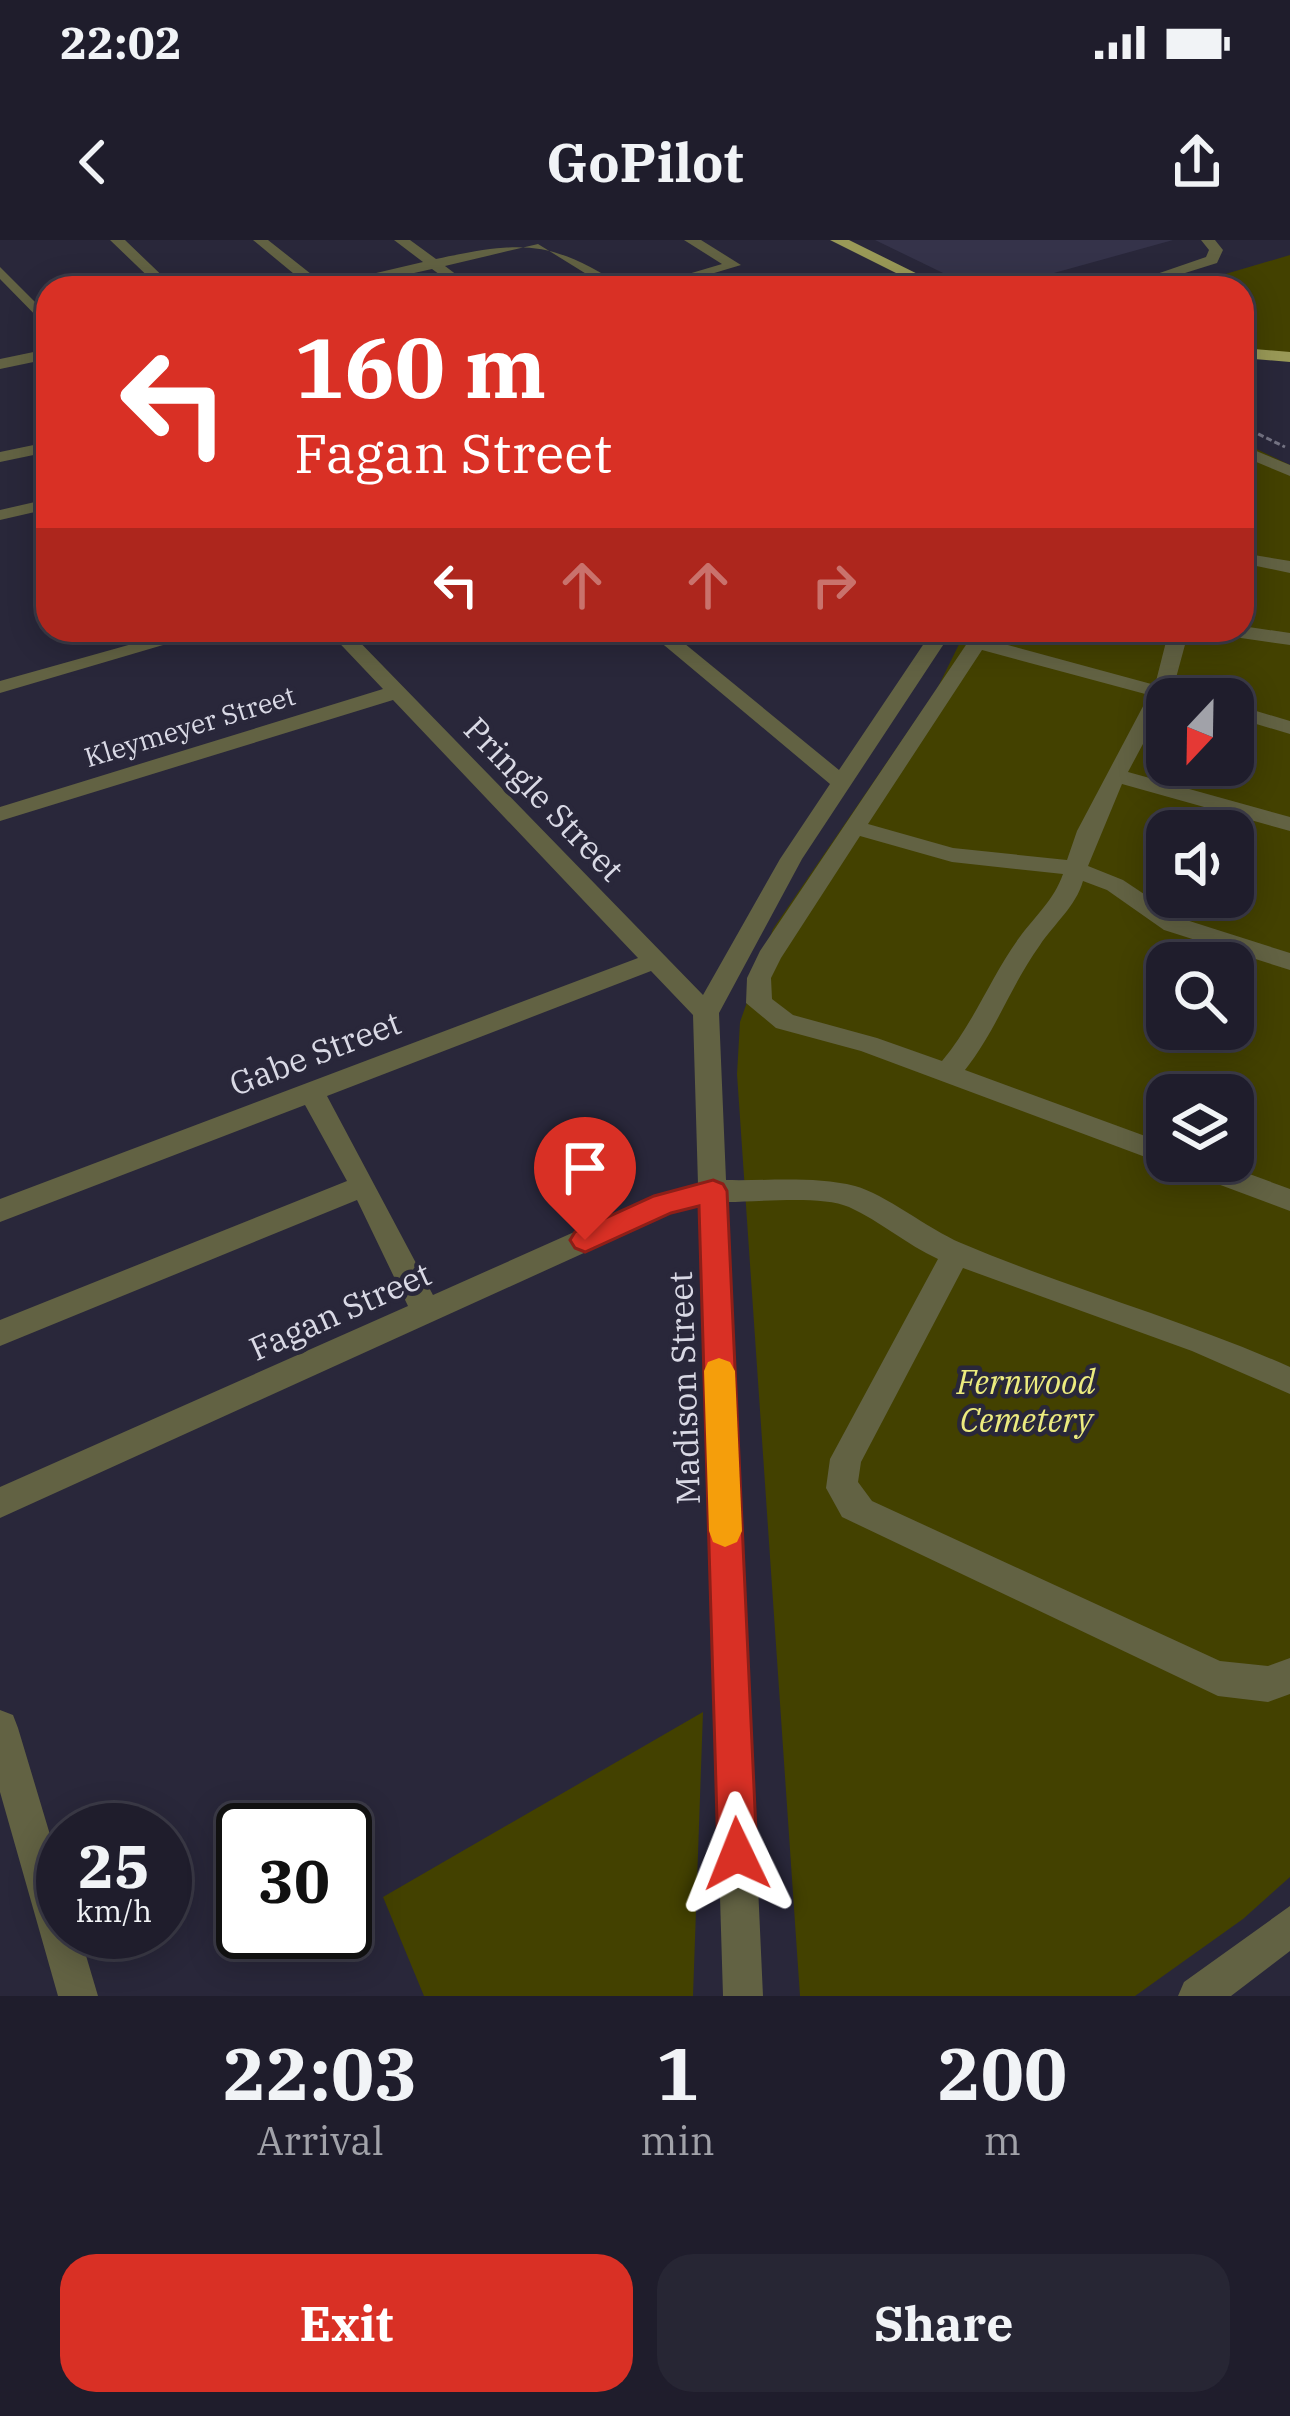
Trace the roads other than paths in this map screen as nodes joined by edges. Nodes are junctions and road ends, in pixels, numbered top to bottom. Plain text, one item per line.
1 (117, 240) edge
2 (260, 240) edge
3 (401, 240) edge
4 (540, 240) edge
5 (691, 240) edge
6 (837, 240) edge
7 (1208, 240) edge
8 (434, 264) junction
9 (0, 271) edge
10 (155, 276) edge
11 (308, 276) edge
12 (379, 276) edge
13 (450, 276) edge
14 (599, 276) edge
15 (693, 276) edge
16 (913, 276) edge
17 (1161, 276) edge
18 (20, 292) junction
19 (0, 297) edge
20 (36, 310) edge
21 (1254, 354) edge
22 (36, 356) edge
23 (1290, 357) edge
24 (0, 364) edge
25 (36, 450) edge
26 (1254, 455) edge
27 (0, 457) edge
28 (1290, 471) edge
29 (36, 507) edge
30 (0, 515) edge
31 (1254, 560) edge
32 (1290, 567) edge
33 (1254, 634) edge
34 (1290, 639) edge
35 (161, 642) edge
36 (348, 642) edge
37 (671, 642) edge
38 (935, 642) edge
39 (981, 642) edge
40 (1000, 642) edge
41 (1178, 642) edge
42 (1175, 678) edge
43 (0, 687) edge
44 (1146, 687) edge
45 (396, 692) junction
46 (1254, 717) edge
47 (1290, 728) edge
48 (1146, 734) edge
49 (1116, 775) junction
50 (844, 785) junction
51 (0, 814) edge
52 (1290, 824) edge
53 (856, 828) junction
54 (1074, 869) junction
55 (654, 961) junction
56 (1290, 962) edge
57 (706, 1013) junction
58 (947, 1073) junction
59 (312, 1093) junction
60 (1146, 1147) edge
61 (1243, 1182) edge
62 (364, 1186) junction
63 (713, 1191) junction
64 (1290, 1199) edge
65 (0, 1211) edge
66 (956, 1254) junction
67 (426, 1312) junction
68 (0, 1333) edge
69 (1290, 1382) edge
70 (0, 1503) edge
71 (1290, 1676) edge
72 (0, 1728) edge
73 (1290, 1926) edge
74 (78, 1996) edge
75 (743, 1996) edge
76 (1198, 1996) edge

1 - 10 street
2 - 11 street
3 - 8 street
4 - 8 street
4 - 14 street
5 - 15 street
6 - 16 main road
7 - 17 street
8 - 12 street
8 - 13 street
9 - 18 street
18 - 19 street
18 - 20 street
21 - 23 main road
22 - 24 street
25 - 27 street
26 - 28 street
29 - 30 street
31 - 32 street
33 - 34 street
35 - 43 street
36 - 45 street, Pringle Street
37 - 50 street
38 - 50 street
39 - 53 street
40 - 44 street
41 - 42 street
45 - 51 street, Kleymeyer Street
45 - 55 street, Pringle Street
46 - 47 street
48 - 49 street
49 - 52 street
49 - 54 street
50 - 57 street
53 - 54 street
53 - 58 street
54 - 56 street
54 - 58 street
55 - 57 street, Pringle Street
55 - 59 street, Gabe Street
57 - 63 street, Madison Street
58 - 60 street
59 - 62 street
59 - 65 street, Gabe Street
61 - 64 street
62 - 67 street
62 - 68 street
63 - 66 street, Fagan Street
63 - 67 street, Fagan Street
63 - 75 street, Madison Street
66 - 69 street, Fagan Street
66 - 71 street
67 - 70 street, Fagan Street
72 - 74 street
73 - 76 street

